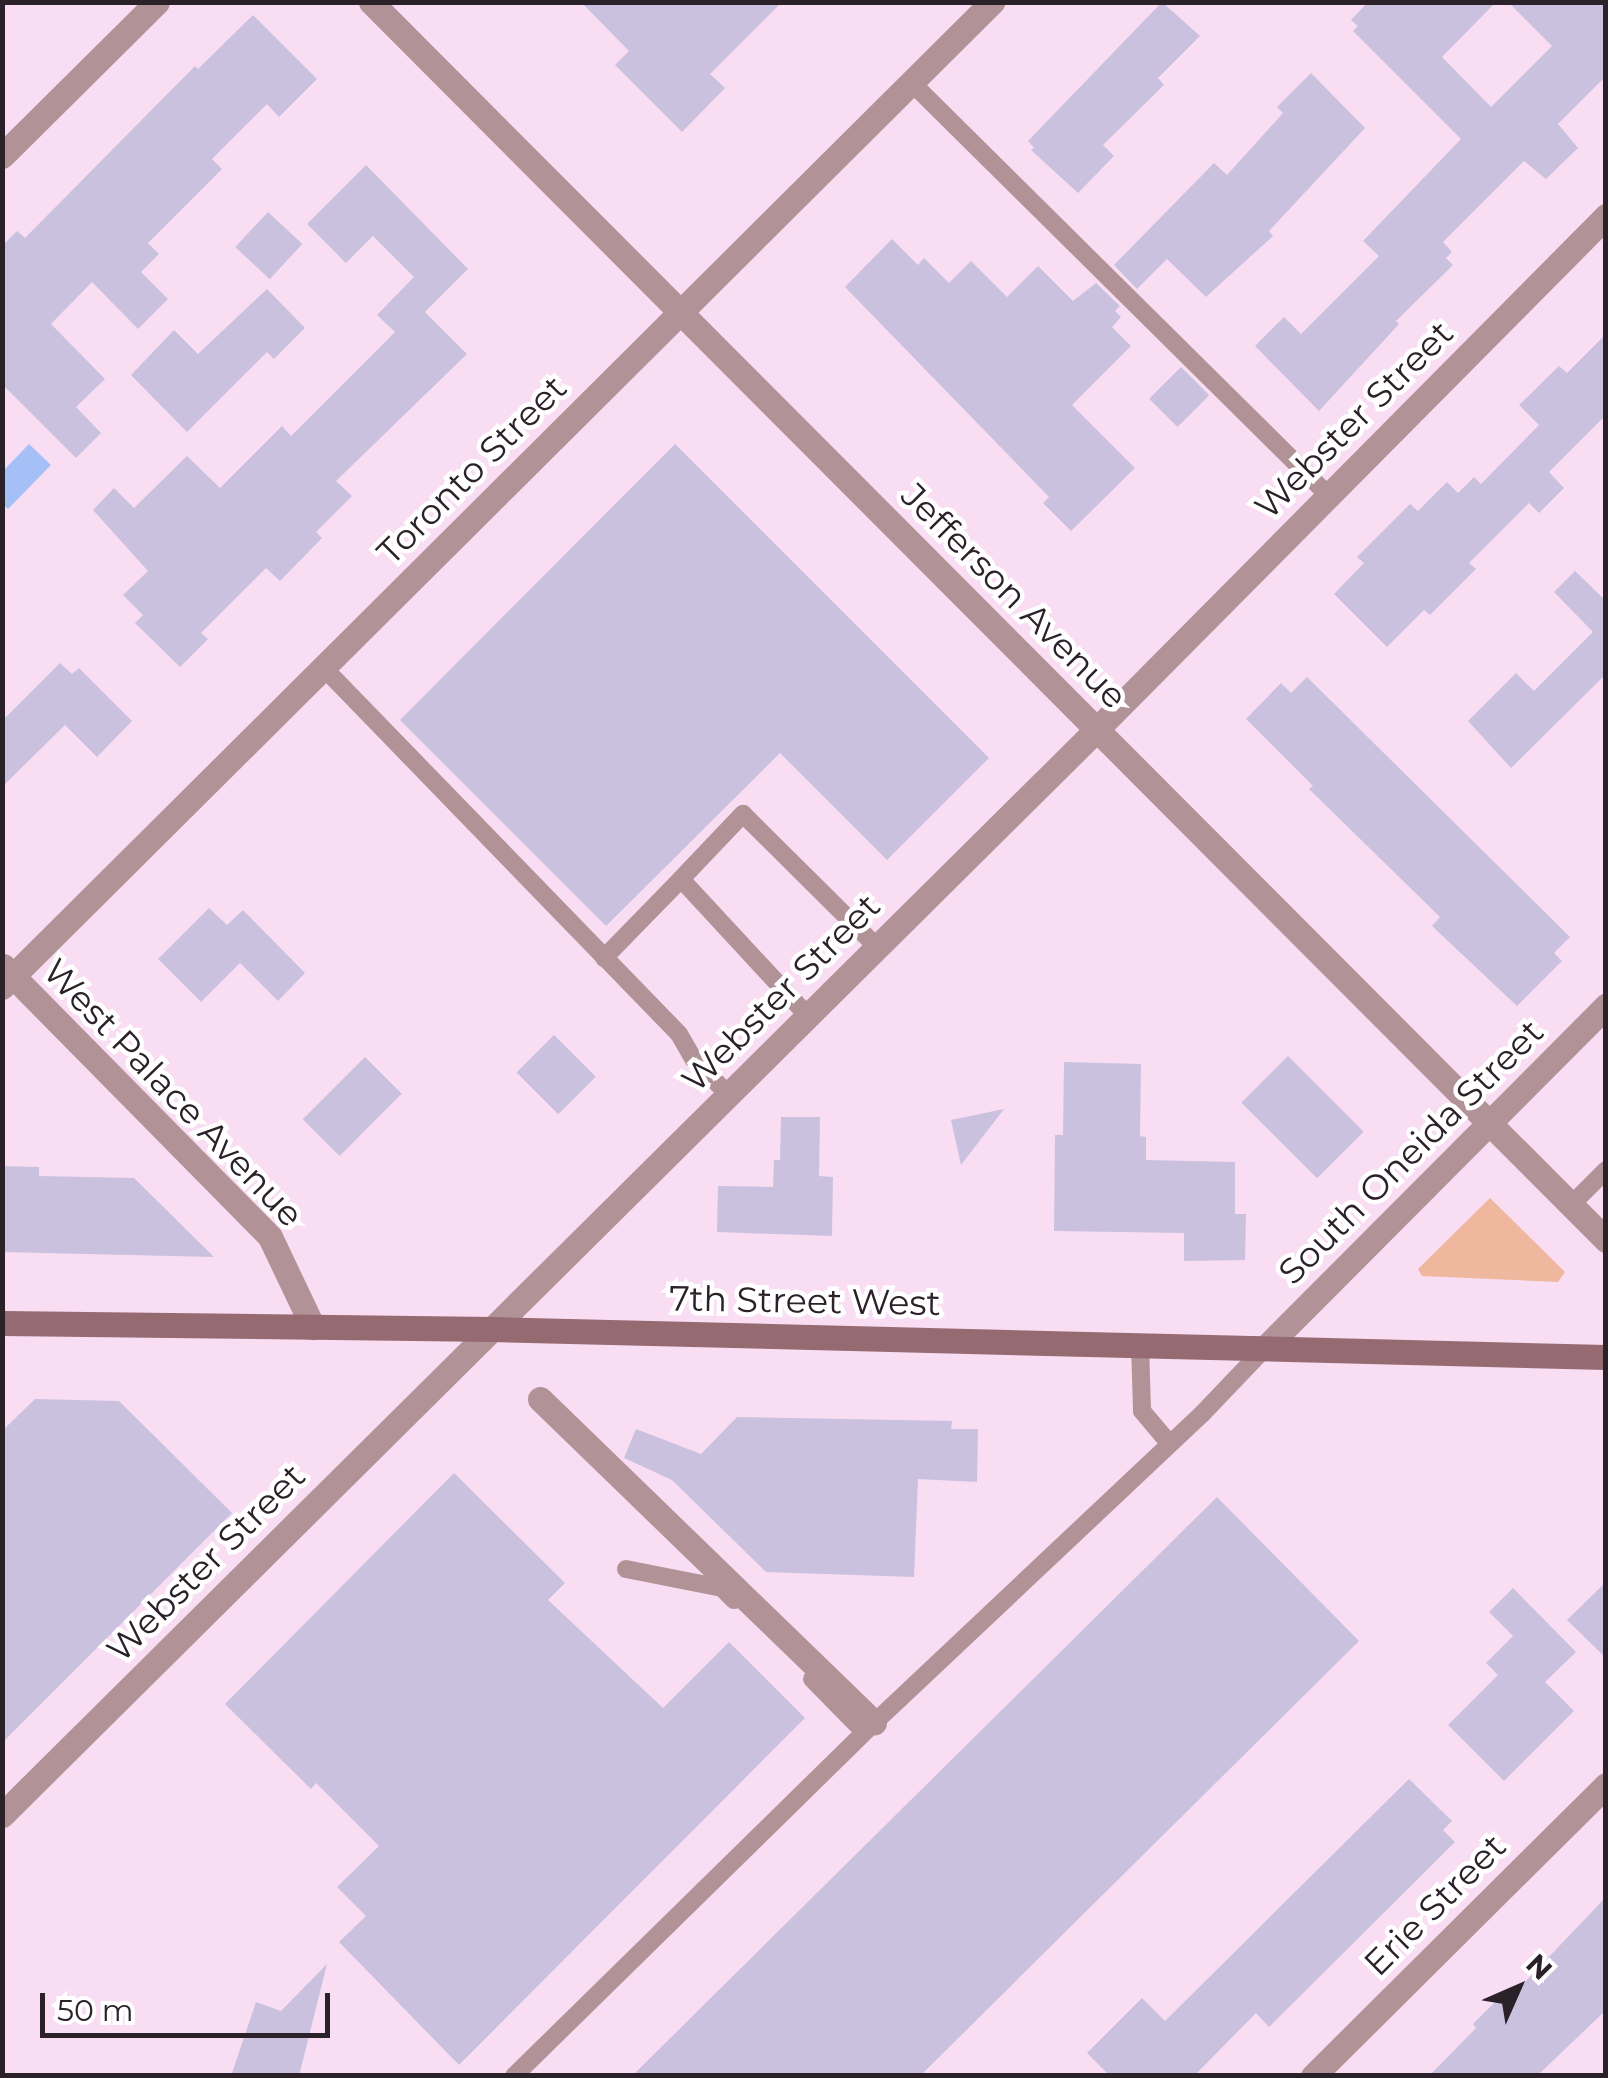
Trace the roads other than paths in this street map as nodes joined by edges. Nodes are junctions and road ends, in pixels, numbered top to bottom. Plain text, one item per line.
1 (157, 2) edge
2 (372, 2) edge
3 (992, 2) edge
4 (912, 83) junction
5 (2, 156) edge
6 (1606, 216) edge
7 (680, 312) junction
8 (1328, 495) junction
9 (323, 667) junction
10 (1097, 729) junction
11 (680, 878) junction
12 (877, 947) junction
13 (604, 958) junction
14 (6, 977) edge
15 (1606, 1006) edge
16 (808, 1016) junction
17 (728, 1094) junction
18 (1491, 1124) junction
19 (1606, 1170) edge
20 (1572, 1204) junction
21 (1606, 1240) edge
22 (2, 1322) edge
23 (313, 1327) junction
24 (492, 1329) junction
25 (1140, 1344) junction
26 (1266, 1347) junction
27 (1606, 1357) edge
28 (540, 1399) dead end
29 (1168, 1443) junction
30 (626, 1568) dead end
31 (869, 1728) junction
32 (1606, 1785) edge
33 (2, 1815) edge
34 (514, 2076) edge
35 (1313, 2076) edge

1 - 5 street
2 - 7 street, Jefferson Avenue
3 - 4 street, Toronto Street
4 - 7 street, Toronto Street
4 - 8 lane
6 - 8 street, Webster Street
7 - 9 street, Toronto Street
7 - 10 street, Jefferson Avenue
8 - 10 street, Webster Street
9 - 13 lane
9 - 14 street, Toronto Street
10 - 12 street, Webster Street
10 - 18 street, Jefferson Avenue
11 - 12 lane
11 - 13 lane
11 - 16 lane
12 - 16 street, Webster Street
13 - 17 lane
14 - 23 street, West Palace Avenue
15 - 18 street, South Oneida Street
16 - 17 street, Webster Street
17 - 24 street, Webster Street
18 - 20 street, Jefferson Avenue
18 - 26 street, South Oneida Street
19 - 20 lane
20 - 21 street, Jefferson Avenue
22 - 23 main road, 7th Street West
23 - 24 main road, 7th Street West
24 - 25 main road, 7th Street West
24 - 33 street, Webster Street
25 - 26 main road, 7th Street West
25 - 29 lane
26 - 27 main road, 7th Street West
26 - 29 lane
28 - 31 street
29 - 31 lane
30 - 31 lane
31 - 34 lane
32 - 35 street, Erie Street

